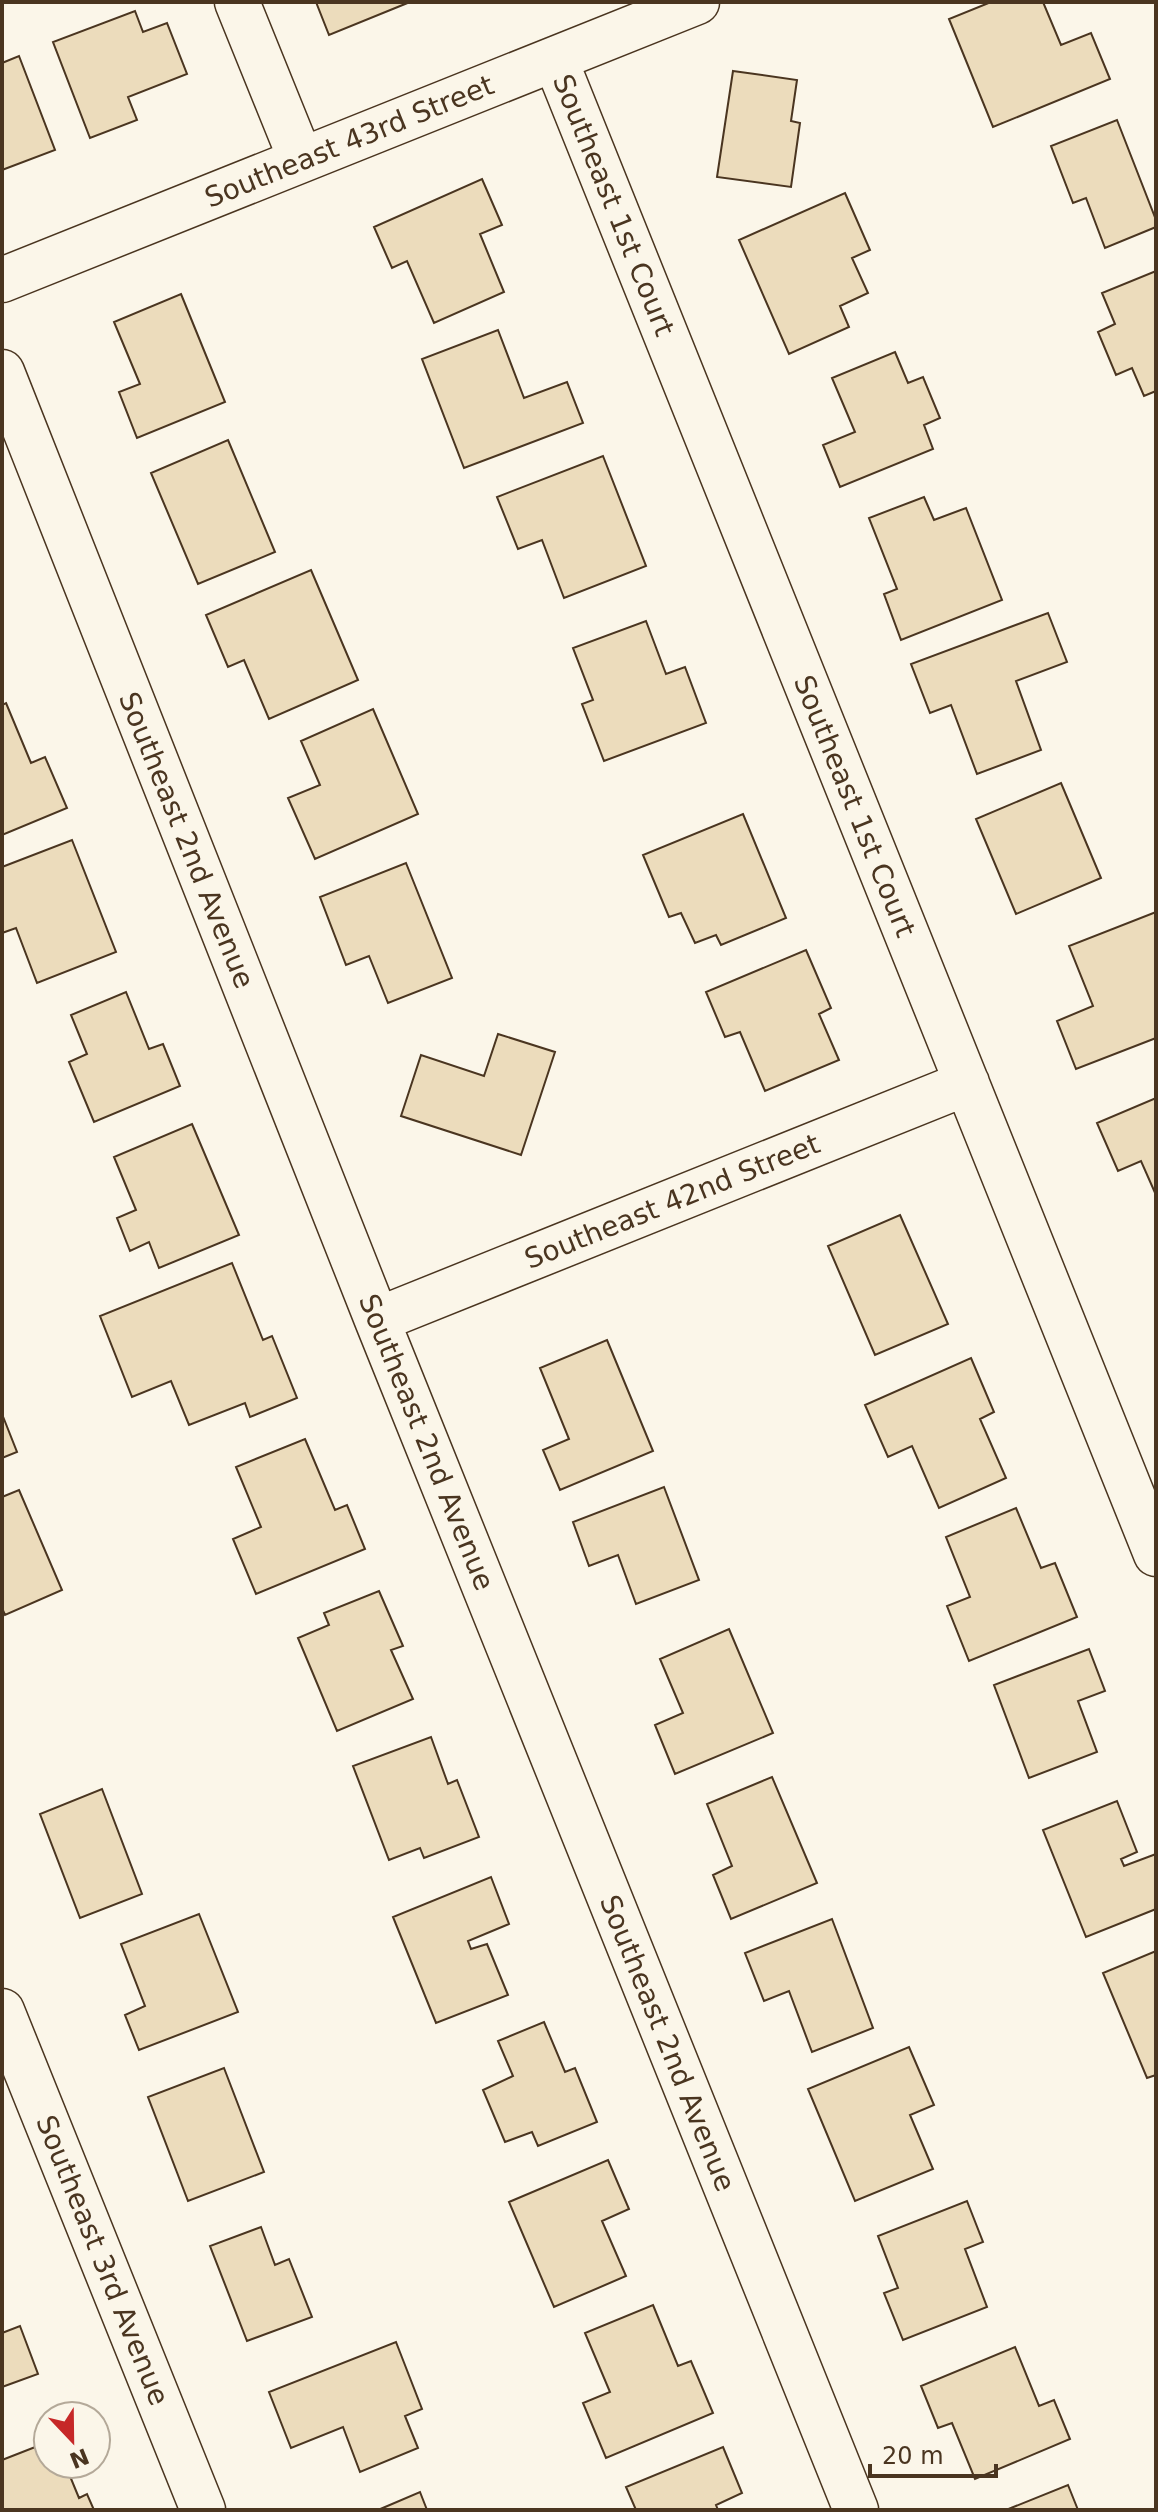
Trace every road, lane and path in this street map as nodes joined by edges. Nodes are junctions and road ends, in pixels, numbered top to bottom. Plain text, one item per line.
1 (237, 2) edge
2 (697, 2) edge
3 (555, 59) junction
4 (301, 160) junction
5 (2, 280) edge
6 (2, 372) edge
7 (967, 1083) junction
8 (377, 1320) junction
9 (1156, 1554) edge
10 (2, 2011) edge
11 (203, 2510) edge
12 (856, 2510) edge

1 - 4 street
2 - 3 street, Southeast 43rd Street
3 - 4 street, Southeast 43rd Street
3 - 7 street, Southeast 1st Court
4 - 5 street, Southeast 43rd Street
6 - 8 street, Southeast 2nd Avenue
7 - 8 street, Southeast 42nd Street
7 - 9 street, Southeast 1st Court
8 - 12 street, Southeast 2nd Avenue
10 - 11 street, Southeast 3rd Avenue

